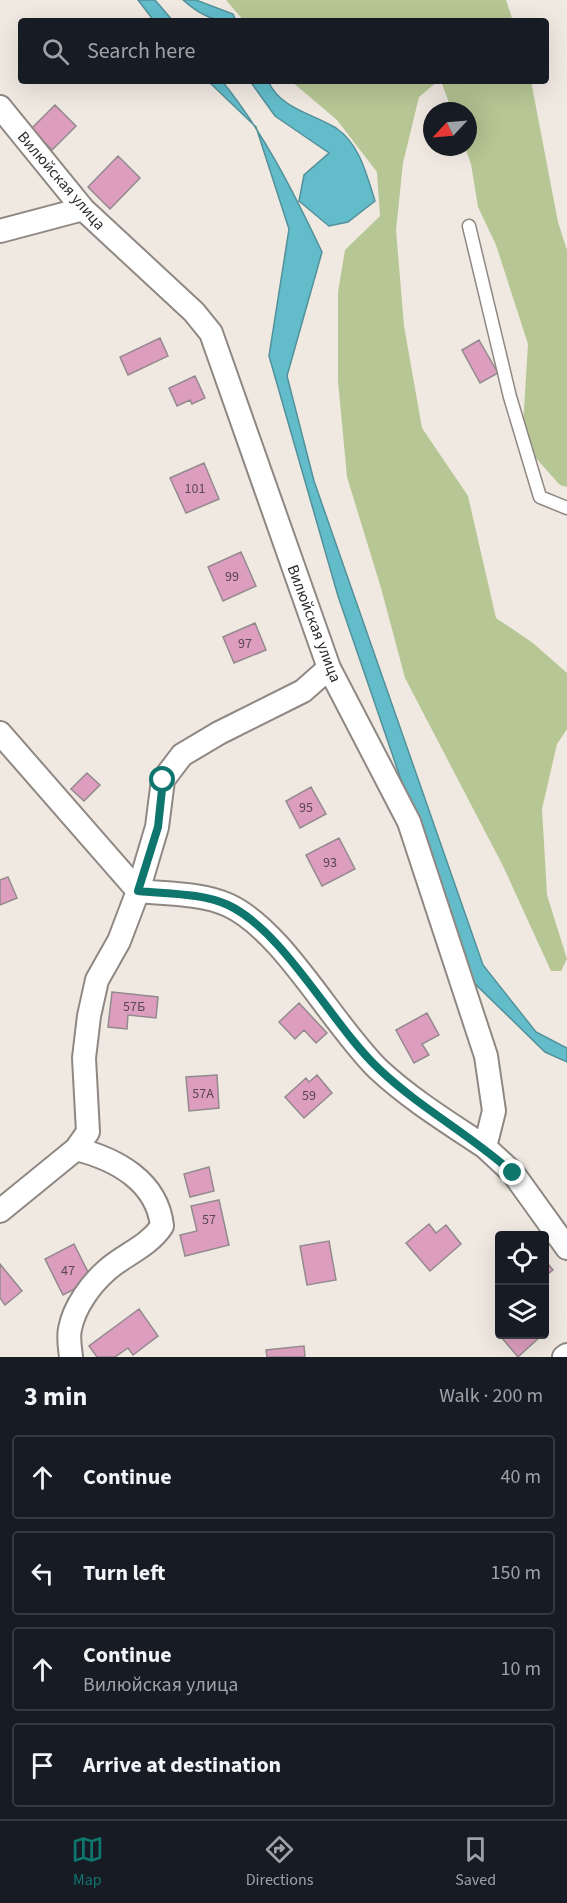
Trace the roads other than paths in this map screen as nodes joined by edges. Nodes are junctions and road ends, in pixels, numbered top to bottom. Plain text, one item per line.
1 (0, 107) edge
2 (83, 209) junction
3 (469, 226) dead end
4 (0, 231) edge
5 (567, 508) edge
6 (329, 668) junction
7 (0, 733) edge
8 (138, 891) junction
9 (485, 1147) junction
10 (76, 1149) junction
11 (0, 1211) edge
12 (567, 1248) edge
13 (71, 1357) edge

1 - 2 street, Вилюйская улица
2 - 4 street
2 - 6 street, Вилюйская улица
3 - 5 lane
6 - 8 street
6 - 9 street, Вилюйская улица
7 - 8 street
8 - 9 street
8 - 10 street
9 - 12 street
10 - 11 street
10 - 13 street

